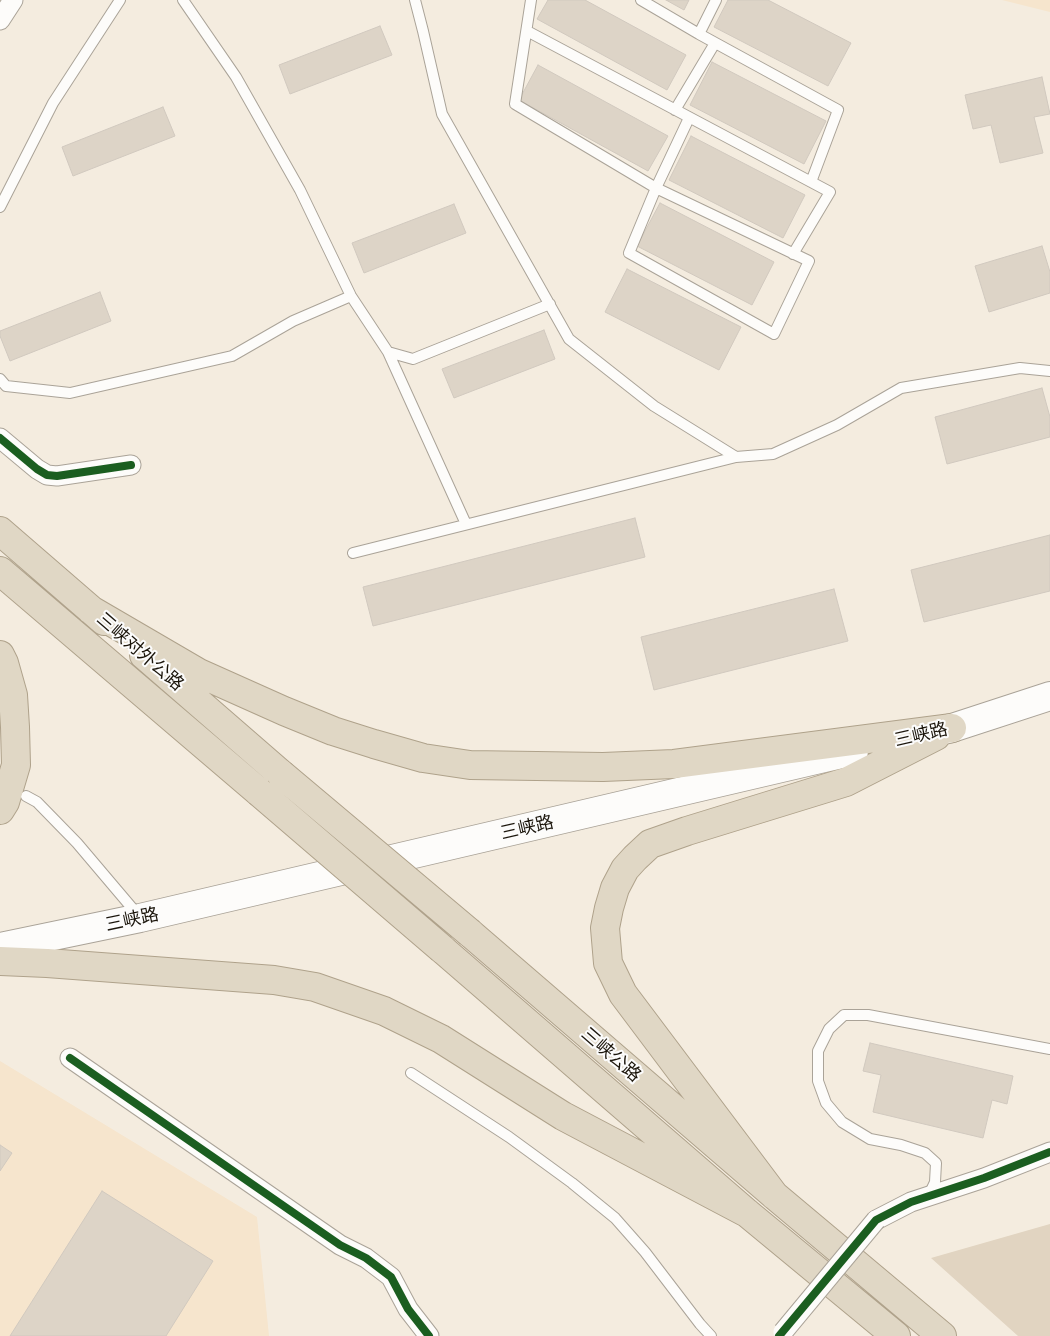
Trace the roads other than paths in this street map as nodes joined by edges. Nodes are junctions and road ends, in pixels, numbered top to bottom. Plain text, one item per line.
1 (13, 0) edge
2 (120, 0) edge
3 (183, 0) edge
4 (415, 0) edge
5 (532, 0) edge
6 (641, 0) edge
7 (716, 0) edge
8 (0, 20) edge
9 (527, 31) junction
10 (698, 34) junction
11 (715, 43) junction
12 (675, 110) junction
13 (689, 118) junction
14 (811, 182) junction
15 (656, 188) junction
16 (0, 207) edge
17 (793, 254) junction
18 (351, 296) junction
19 (550, 304) junction
20 (388, 352) junction
21 (1050, 371) edge
22 (0, 380) edge
23 (0, 438) edge
24 (736, 457) junction
25 (131, 465) dead end
26 (466, 524) junction
27 (0, 530) edge
28 (353, 553) dead end
29 (0, 571) edge
30 (91, 610) junction
31 (0, 655) edge
32 (1048, 701) edge
33 (952, 728) junction
34 (281, 774) joint
35 (259, 792) joint
36 (26, 796) dead end
37 (0, 810) edge
38 (140, 918) junction
39 (0, 947) edge
40 (0, 961) edge
41 (1050, 1049) edge
42 (70, 1058) dead end
43 (411, 1073) dead end
44 (1050, 1152) edge
45 (774, 1196) junction
46 (928, 1196) junction
47 (747, 1213) junction
48 (781, 1334) edge
49 (429, 1336) edge
50 (711, 1336) edge
51 (896, 1336) edge
52 (942, 1336) edge

1 - 8 street
2 - 16 lane
3 - 18 lane
4 - 19 lane
5 - 9 lane
6 - 10 lane
7 - 10 lane
9 - 12 lane
9 - 15 lane
10 - 11 lane
11 - 12 lane
11 - 14 lane
12 - 13 lane
13 - 14 lane
13 - 15 lane
14 - 17 lane
15 - 17 lane
15 - 17 lane
18 - 20 lane
18 - 22 lane
19 - 20 lane
19 - 24 lane
20 - 26 lane
21 - 24 lane
23 - 25 street
24 - 26 lane
26 - 28 lane
27 - 30 highway, 三峡对外公路
29 - 35 highway, 三峡对外公路
30 - 33 highway
30 - 34 highway, 三峡对外公路
31 - 37 highway
32 - 33 main road, 三峡路
33 - 38 main road, 三峡路
33 - 45 highway
34 - 45 highway, 三峡公路, bridge
35 - 47 highway, 三峡公路, bridge
36 - 38 lane
38 - 39 main road, 三峡路
40 - 47 highway
41 - 46 lane
42 - 49 street
43 - 50 lane
44 - 46 street
45 - 52 highway, 三峡公路
46 - 48 street, bridge
47 - 51 highway, 三峡公路

